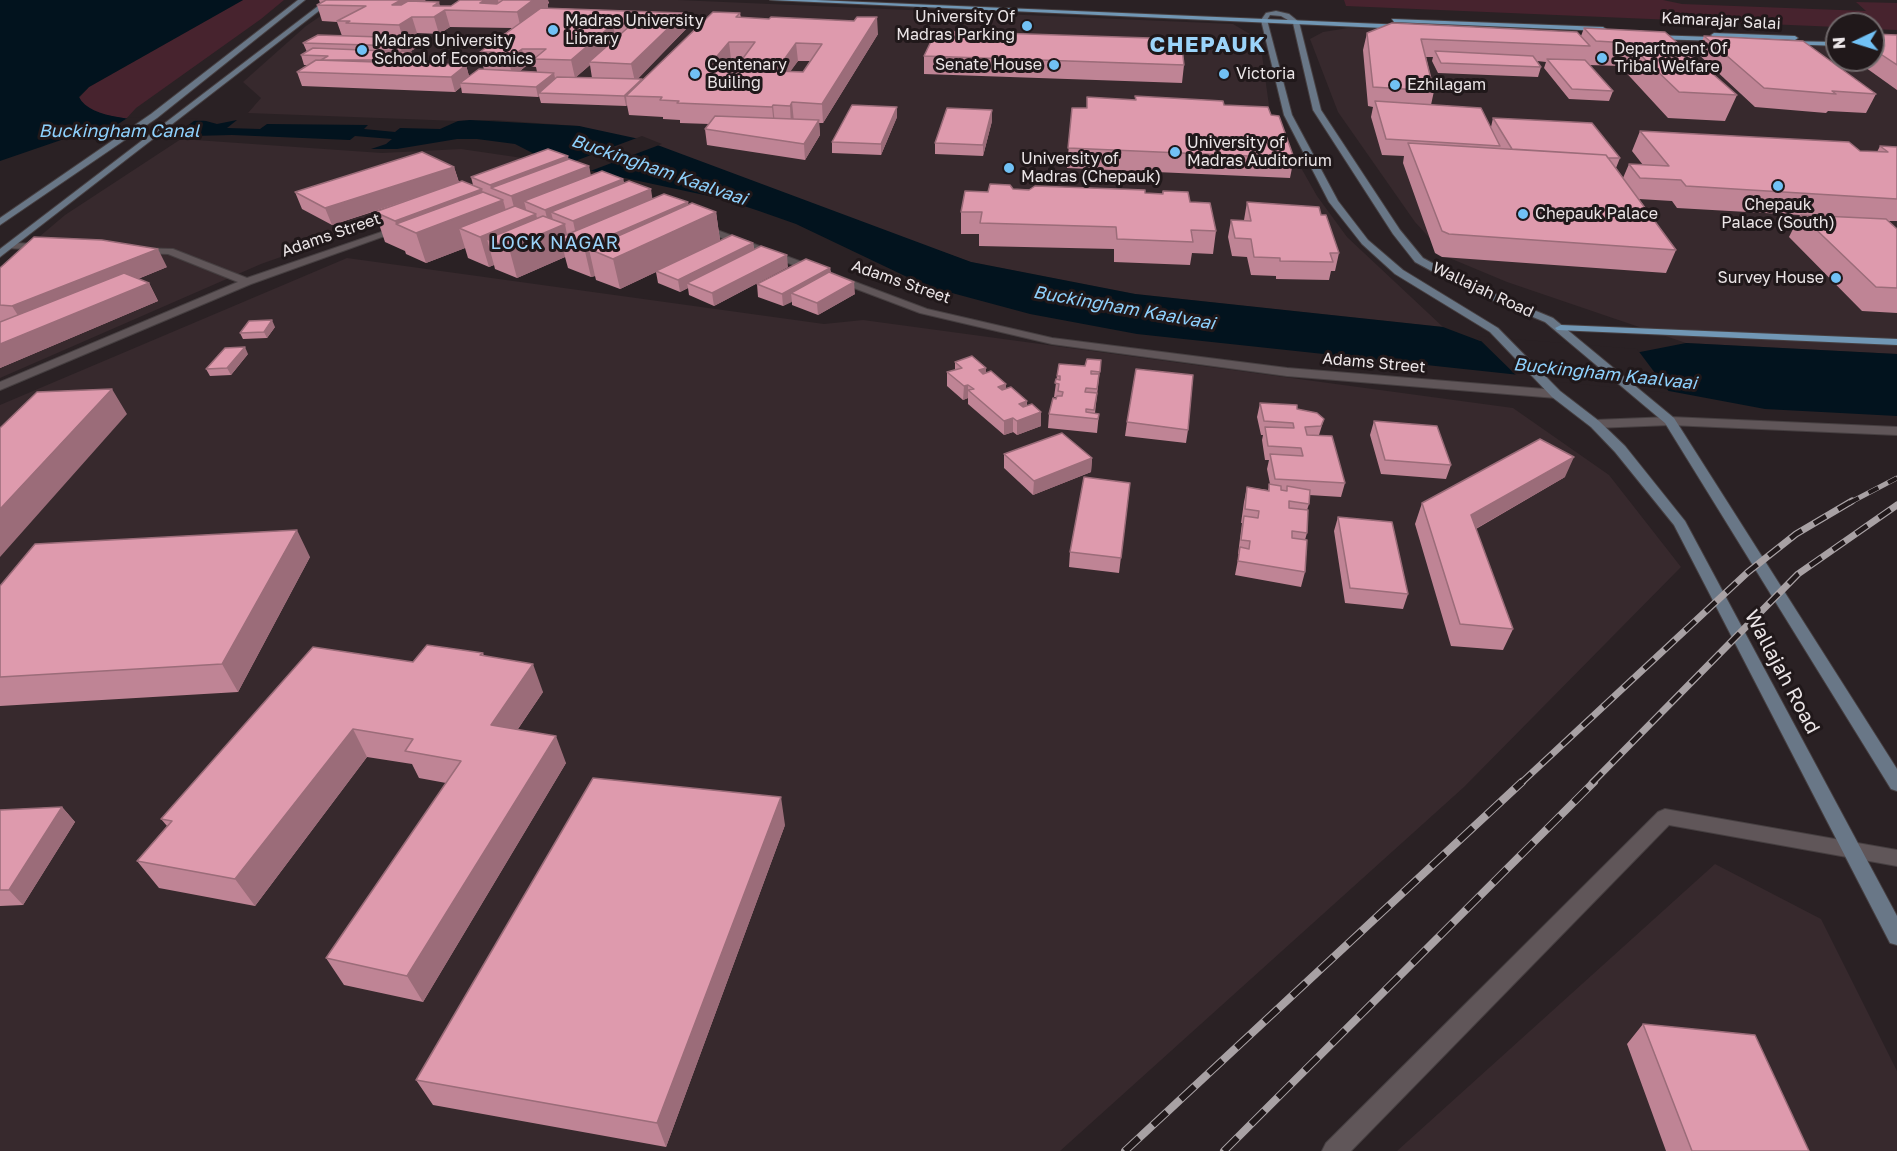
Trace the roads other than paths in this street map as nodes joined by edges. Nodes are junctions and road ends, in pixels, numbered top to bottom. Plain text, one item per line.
1 (302, 0) edge
2 (330, 0) edge
3 (773, 0) edge
4 (1309, 14) dead end
5 (1264, 16) junction
6 (1297, 18) junction
7 (1645, 34) edge
8 (1825, 42) edge
9 (0, 222) edge
10 (414, 223) edge
11 (690, 223) edge
12 (11, 246) junction
13 (56, 248) edge
14 (124, 250) edge
15 (0, 255) edge
16 (247, 282) junction
17 (1561, 328) junction
18 (1897, 342) edge
19 (0, 386) edge
20 (1556, 394) junction
21 (1670, 421) junction
22 (1595, 424) junction
23 (1897, 431) edge
24 (1897, 784) edge
25 (1853, 850) junction
26 (1897, 858) edge
27 (1897, 936) edge
28 (1334, 1151) edge

1 - 9 main road
2 - 12 main road
3 - 5 main road
4 - 6 main road
5 - 6 main road
5 - 6 main road
5 - 20 main road, Wallajah Road
6 - 17 main road, Wallajah Road
7 - 8 main road, Kamarajar Salai
10 - 16 street, Adams Street
11 - 20 street, Adams Street
12 - 13 street
12 - 15 main road
14 - 16 street
16 - 19 street, Adams Street
17 - 18 main road
17 - 21 main road, Wallajah Road
20 - 22 main road, Wallajah Road
21 - 22 street
21 - 23 street
21 - 24 main road, Wallajah Road
22 - 25 main road, Wallajah Road
25 - 26 street
25 - 27 main road, Wallajah Road
25 - 28 street

